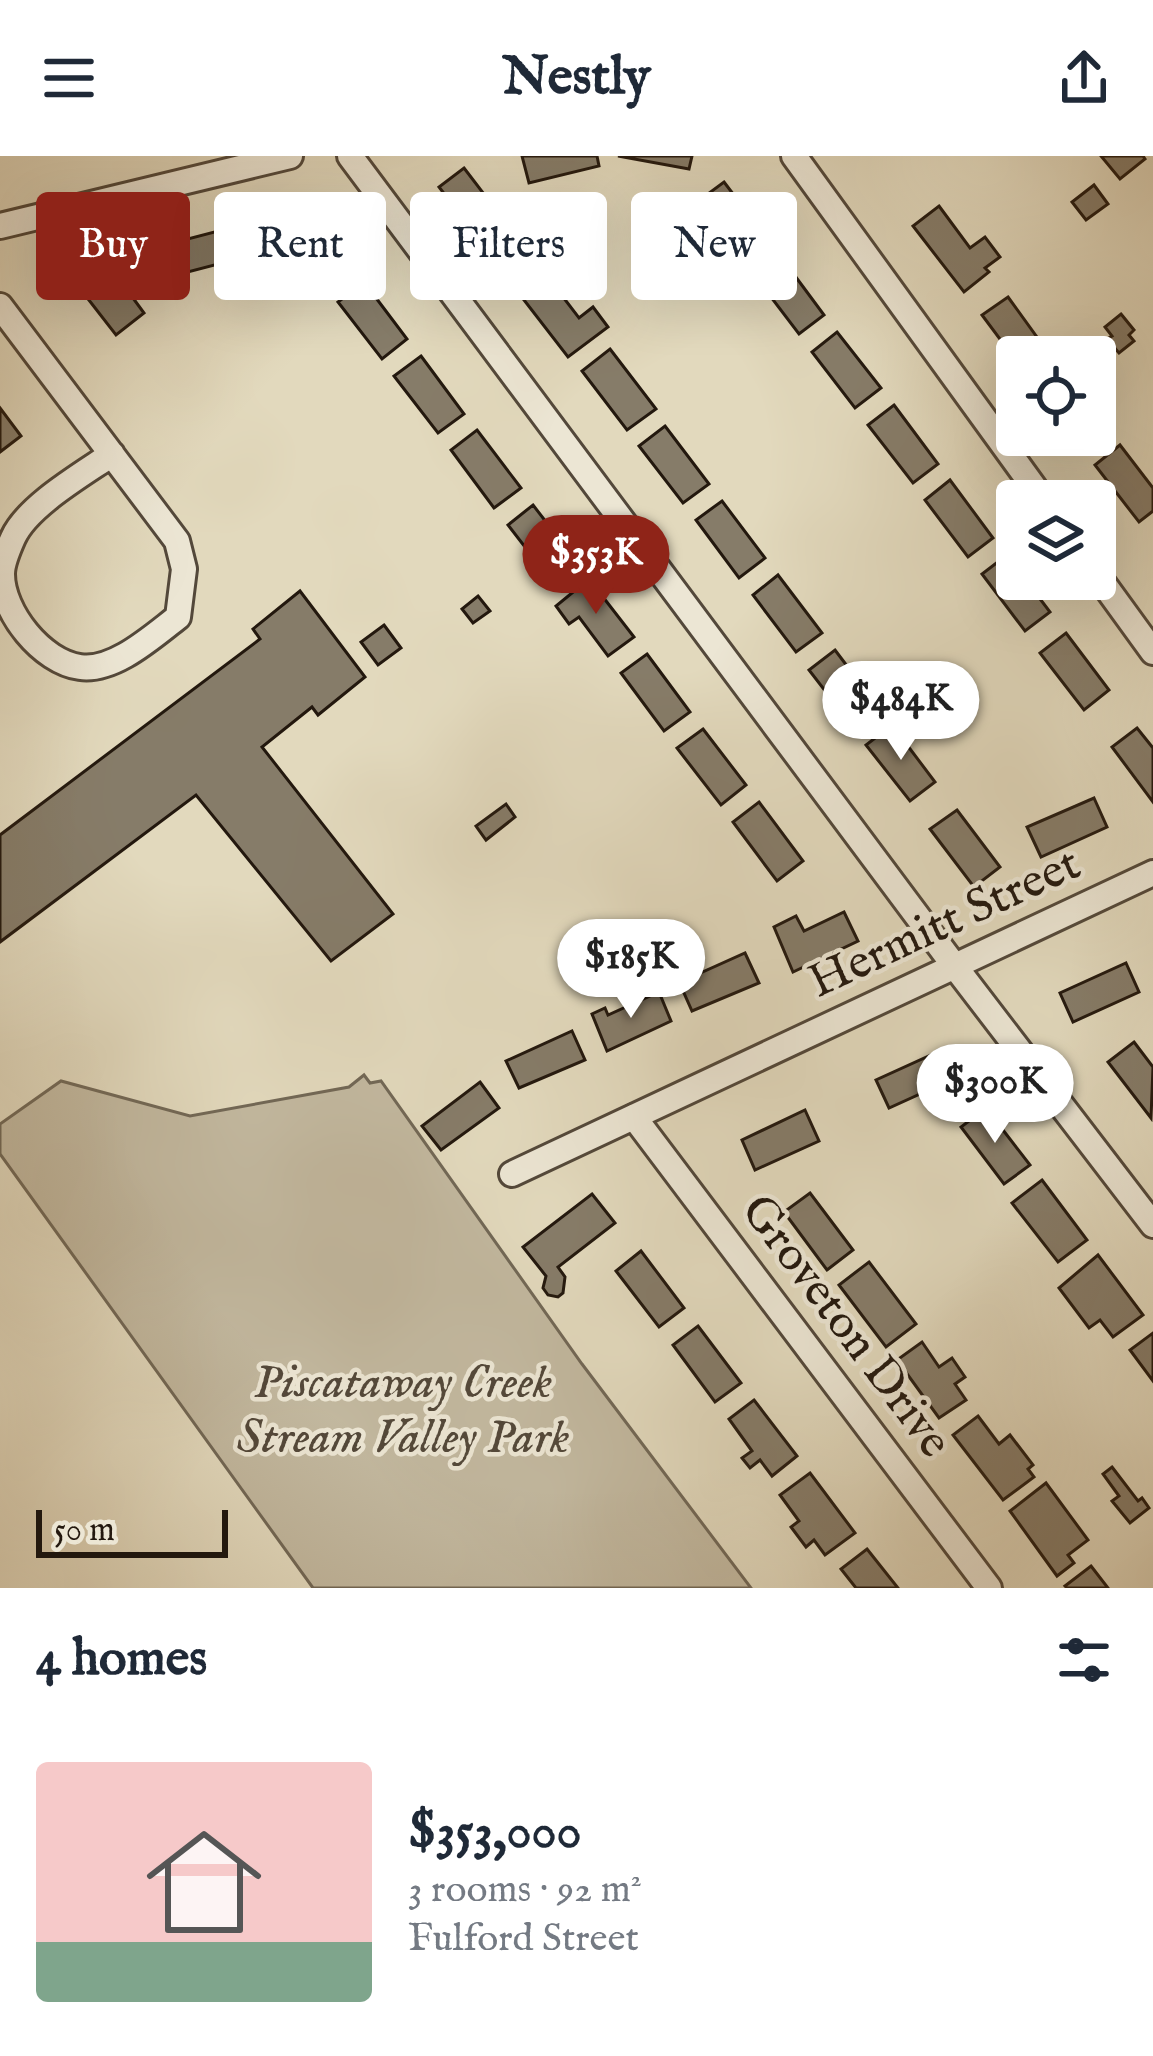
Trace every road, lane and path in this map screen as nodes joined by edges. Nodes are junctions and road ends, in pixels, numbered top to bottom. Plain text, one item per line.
1 (290, 156) edge
2 (350, 156) edge
3 (794, 156) edge
4 (0, 226) edge
5 (0, 306) edge
6 (112, 454) junction
7 (1029, 480) edge
8 (1115, 600) edge
9 (1153, 652) edge
10 (1153, 873) edge
11 (953, 964) junction
12 (634, 1117) junction
13 (512, 1174) dead end
14 (1153, 1226) edge
15 (989, 1588) edge

1 - 4 street
2 - 11 street
3 - 7 street
5 - 6 street
6 - 6 street
8 - 9 street
10 - 11 street, Hermitt Street
11 - 12 street, Hermitt Street
11 - 14 street
12 - 13 street, Hermitt Street
12 - 15 street, Groveton Drive

